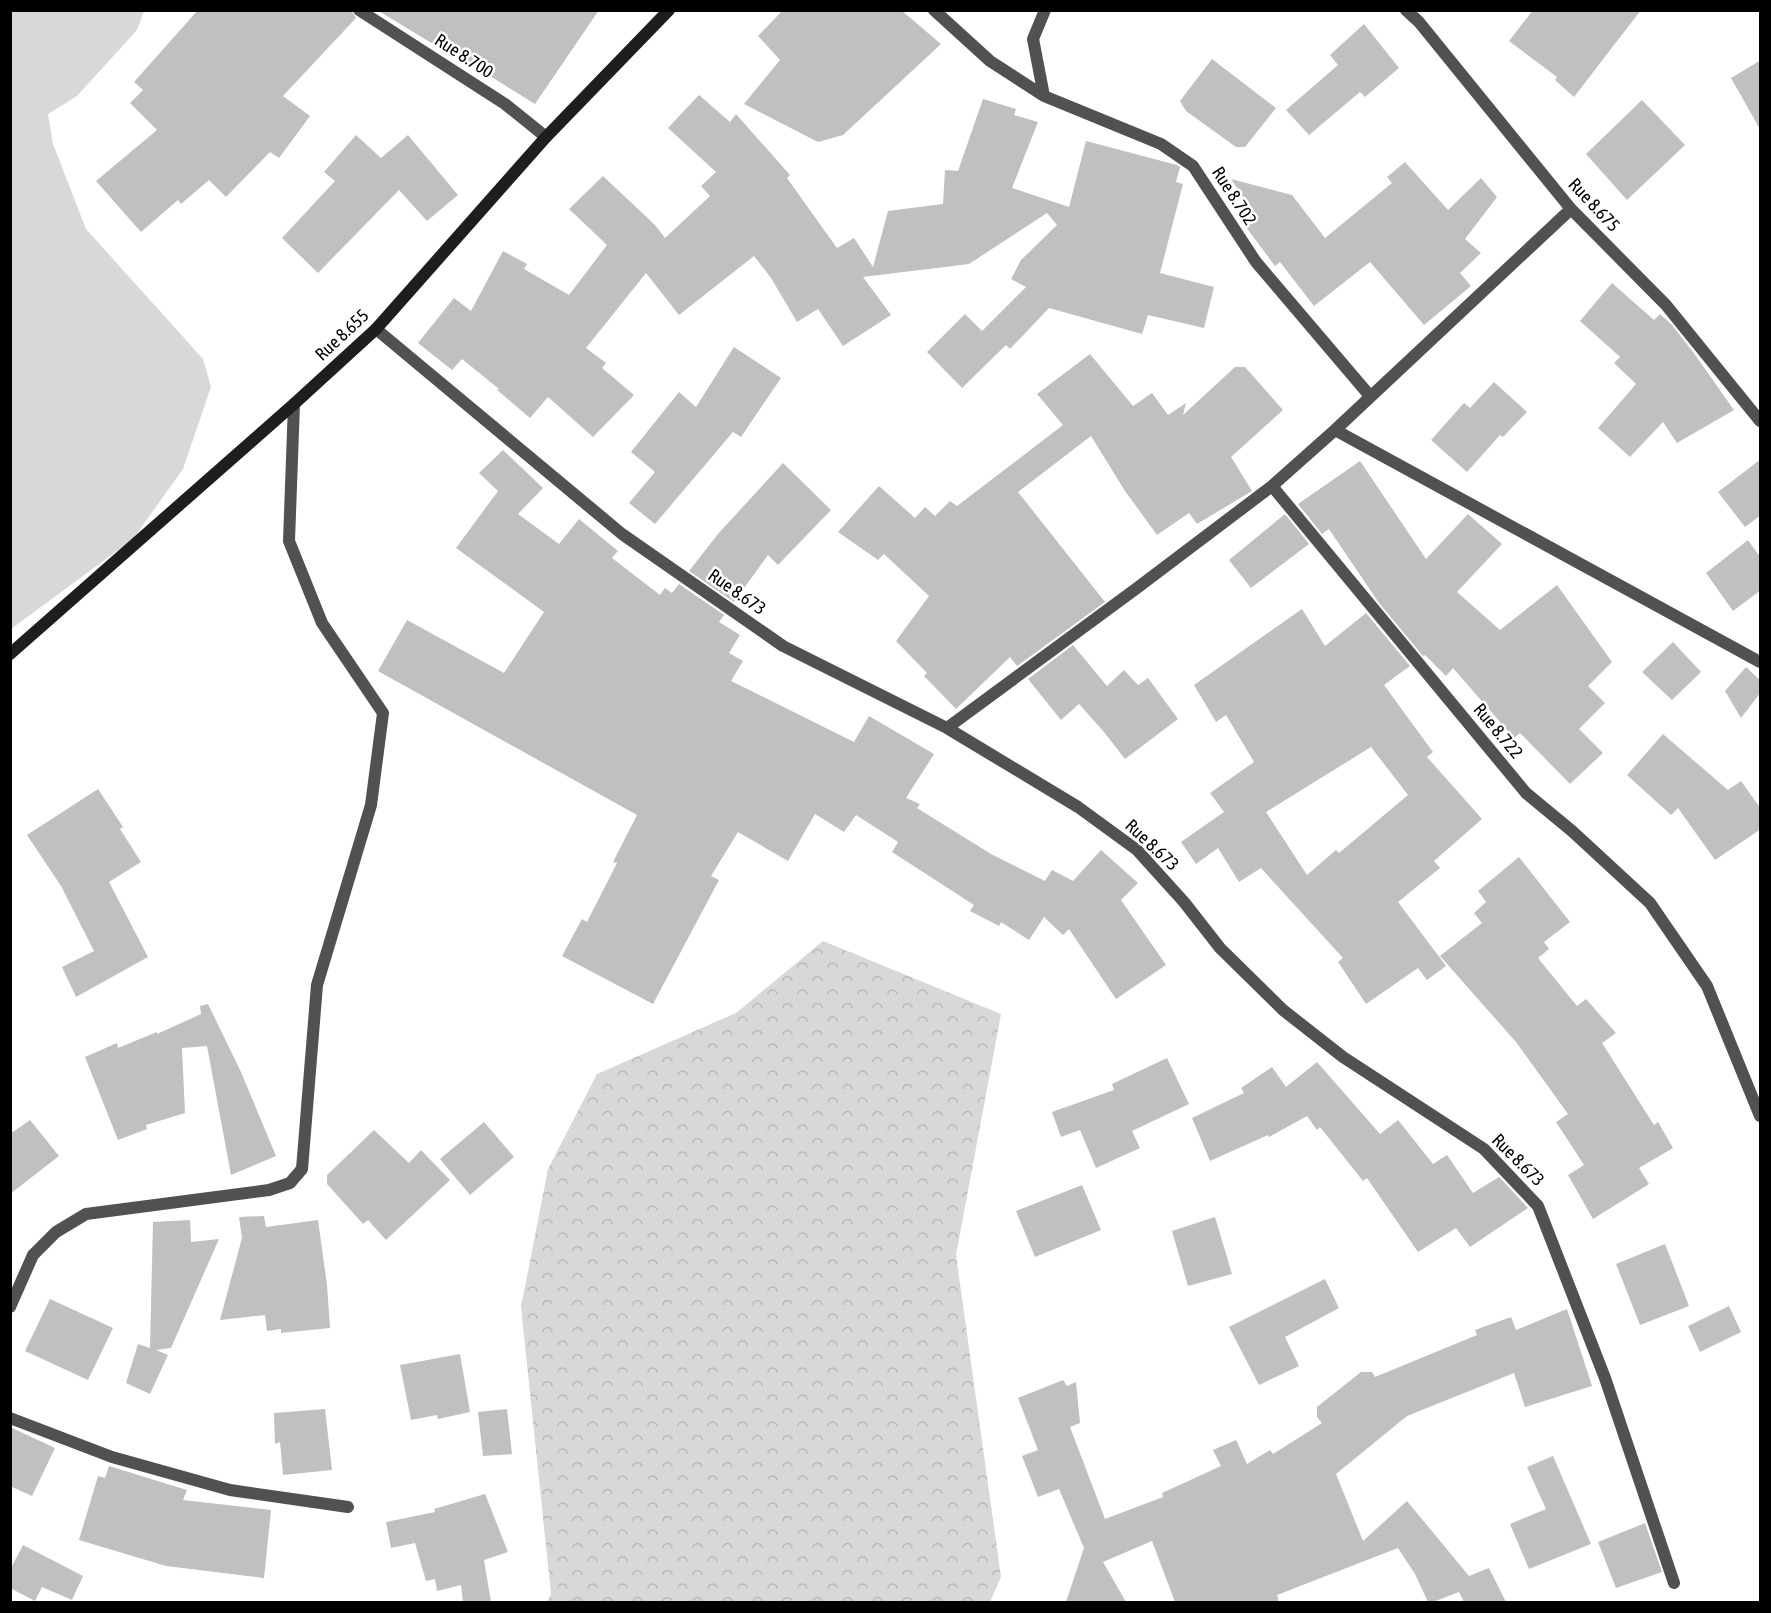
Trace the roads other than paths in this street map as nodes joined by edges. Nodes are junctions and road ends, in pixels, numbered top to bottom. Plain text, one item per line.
1 (359, 10) edge
2 (669, 10) edge
3 (934, 10) edge
4 (1045, 10) edge
5 (1406, 10) edge
6 (1044, 96) junction
7 (546, 137) junction
8 (1571, 209) junction
9 (376, 329) junction
10 (1370, 396) junction
11 (294, 404) junction
12 (1761, 421) edge
13 (1335, 429) junction
14 (1272, 486) junction
15 (10, 654) edge
16 (1761, 662) edge
17 (947, 728) junction
18 (1761, 1116) edge
19 (10, 1306) edge
20 (10, 1418) edge
21 (348, 1507) dead end
22 (1674, 1583) dead end

1 - 7 street, Rue 8.700
2 - 7 street, Rue 8.655
3 - 6 street, Rue 8.702
4 - 6 street
5 - 8 street, Rue 8.675
6 - 10 street, Rue 8.702
7 - 9 street, Rue 8.655
8 - 10 street
8 - 12 street, Rue 8.675
9 - 11 street, Rue 8.655
9 - 17 street, Rue 8.673
10 - 13 street
11 - 15 street, Rue 8.655
11 - 19 street
13 - 14 street
13 - 16 street
14 - 17 street
14 - 18 street, Rue 8.722
17 - 22 street, Rue 8.673
20 - 21 street

